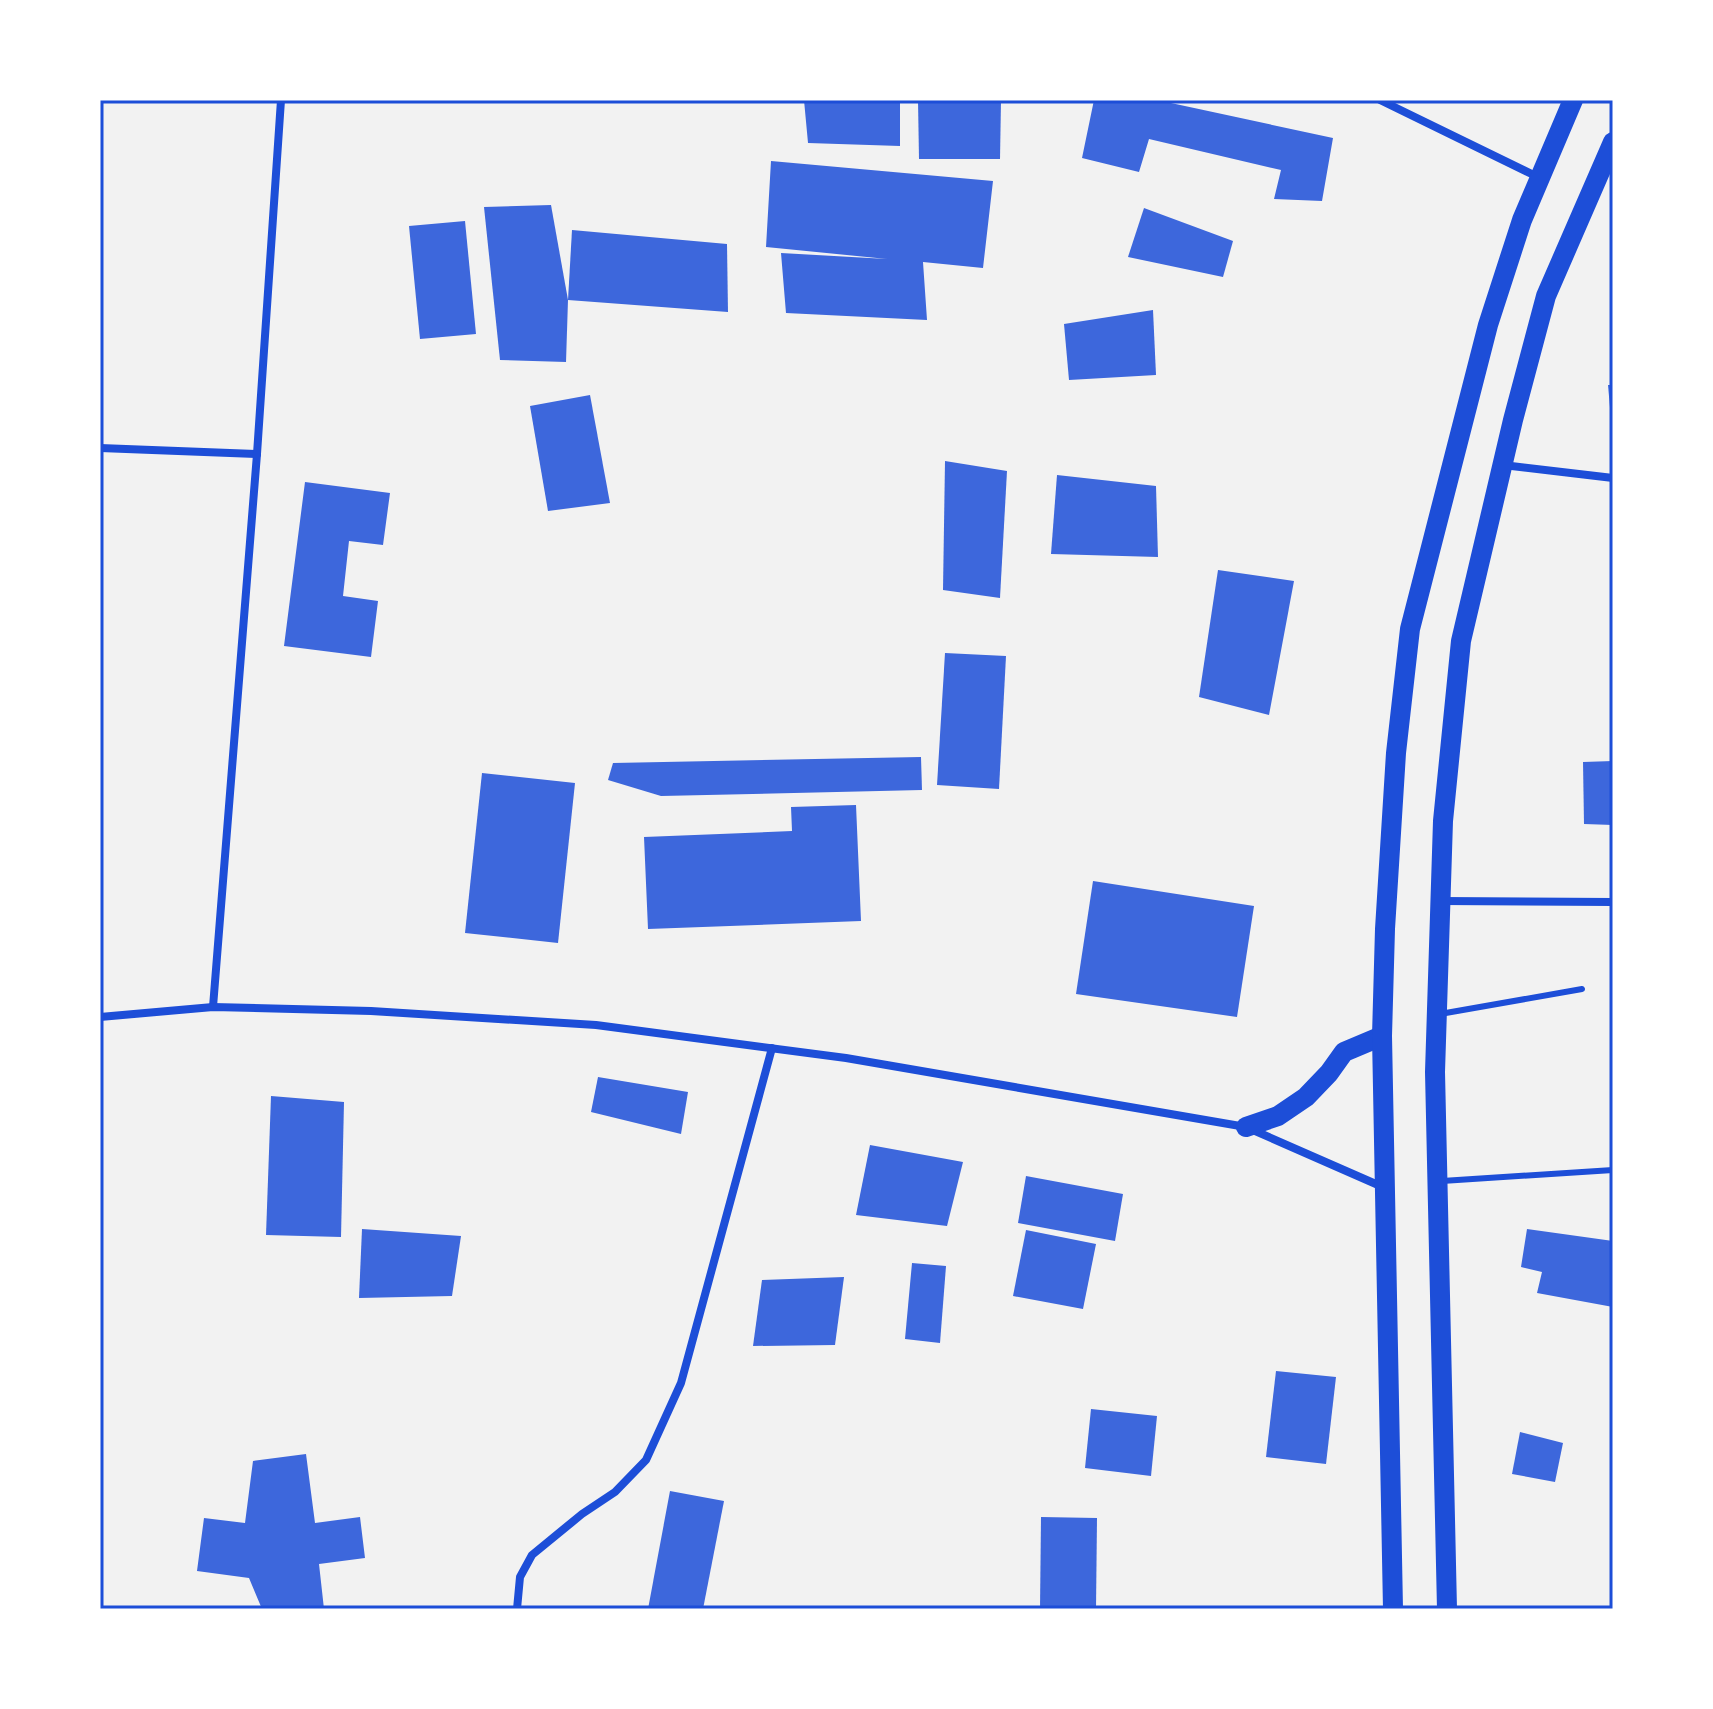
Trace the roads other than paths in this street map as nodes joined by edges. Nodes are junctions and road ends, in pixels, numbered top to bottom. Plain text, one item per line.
1 (281, 100) edge
2 (1380, 100) edge
3 (1573, 100) edge
4 (1613, 142) edge
5 (1540, 178) junction
6 (100, 448) edge
7 (257, 454) junction
8 (1502, 465) junction
9 (1613, 478) edge
10 (1440, 901) junction
11 (1613, 902) edge
12 (1582, 989) dead end
13 (213, 1007) junction
14 (1437, 1014) junction
15 (100, 1017) edge
16 (1382, 1036) junction
17 (772, 1048) junction
18 (1246, 1127) junction
19 (1613, 1170) edge
20 (1438, 1181) junction
21 (1386, 1188) junction
22 (517, 1609) edge
23 (1393, 1609) edge
24 (1447, 1609) edge

1 - 7 street
2 - 5 street
3 - 5 main road
4 - 8 main road
5 - 16 main road
6 - 7 street
7 - 13 street
8 - 9 street
8 - 10 main road
10 - 11 street
10 - 14 main road
12 - 14 lane
13 - 15 street
13 - 17 street
14 - 20 main road
16 - 18 main road
16 - 21 main road
17 - 18 street
17 - 22 street
18 - 21 street
19 - 20 lane
20 - 24 main road
21 - 23 main road

